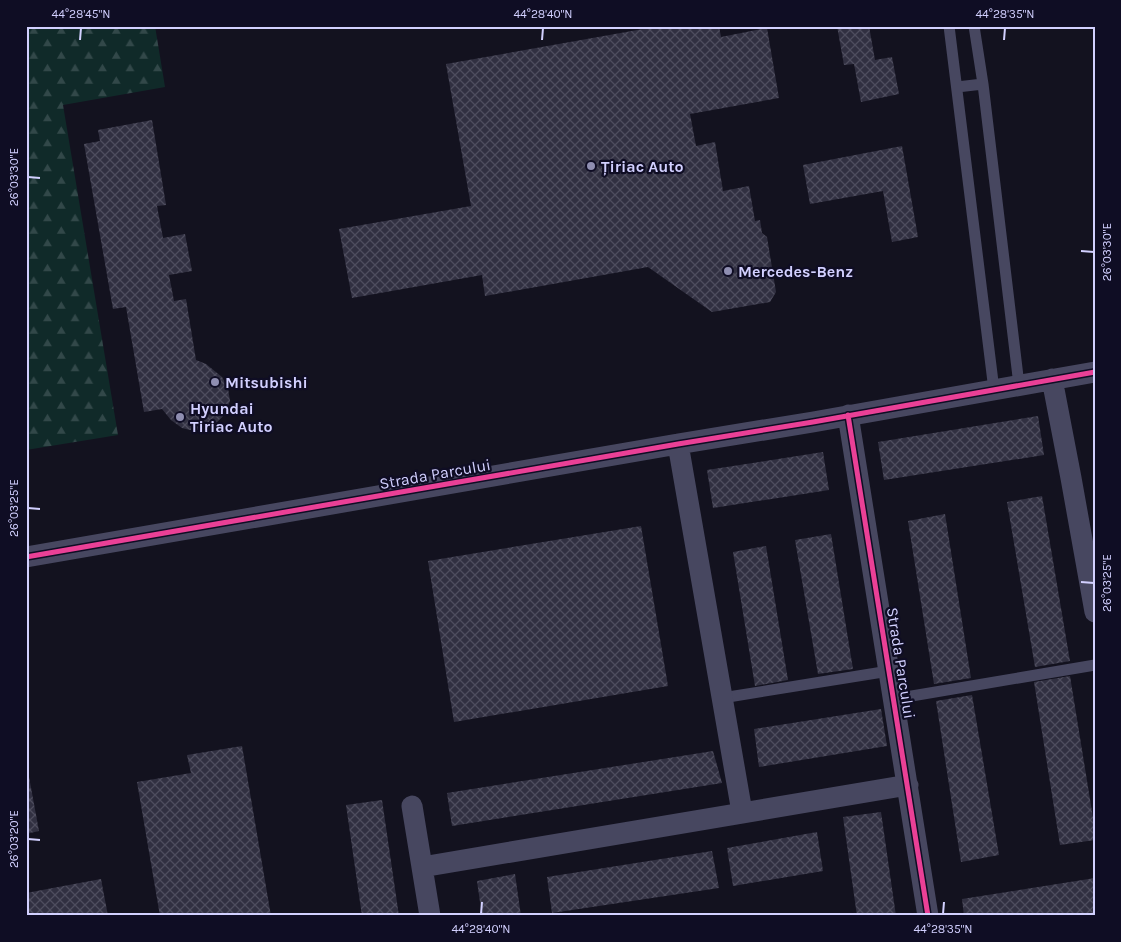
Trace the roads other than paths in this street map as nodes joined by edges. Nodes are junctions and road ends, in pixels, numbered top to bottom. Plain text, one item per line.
1 (949, 26) edge
2 (974, 26) edge
3 (983, 84) junction
4 (957, 87) junction
5 (1095, 372) edge
6 (1052, 379) junction
7 (1019, 385) junction
8 (994, 390) junction
9 (848, 415) junction
10 (678, 444) junction
11 (26, 556) edge
12 (1095, 612) edge
13 (1095, 665) edge
14 (889, 671) junction
15 (722, 698) junction
16 (894, 699) junction
17 (908, 785) junction
18 (412, 806) dead end
19 (742, 812) junction
20 (422, 867) junction
21 (430, 916) edge
22 (928, 916) edge

1 - 4 lane
2 - 3 lane
3 - 4 lane
3 - 7 lane
4 - 8 lane
5 - 6 street, Strada Parcului
6 - 7 street, Strada Parcului
6 - 12 street
7 - 8 street, Strada Parcului
8 - 9 street, Strada Parcului
9 - 10 street, Strada Parcului
9 - 14 street, Strada Parcului
10 - 11 street, Strada Parcului
10 - 15 street
13 - 16 lane
14 - 15 lane
14 - 16 street, Strada Parcului
15 - 19 street
16 - 17 street, Strada Parcului
17 - 19 street
17 - 22 street, Strada Parcului
18 - 20 street
19 - 20 street
20 - 21 street

